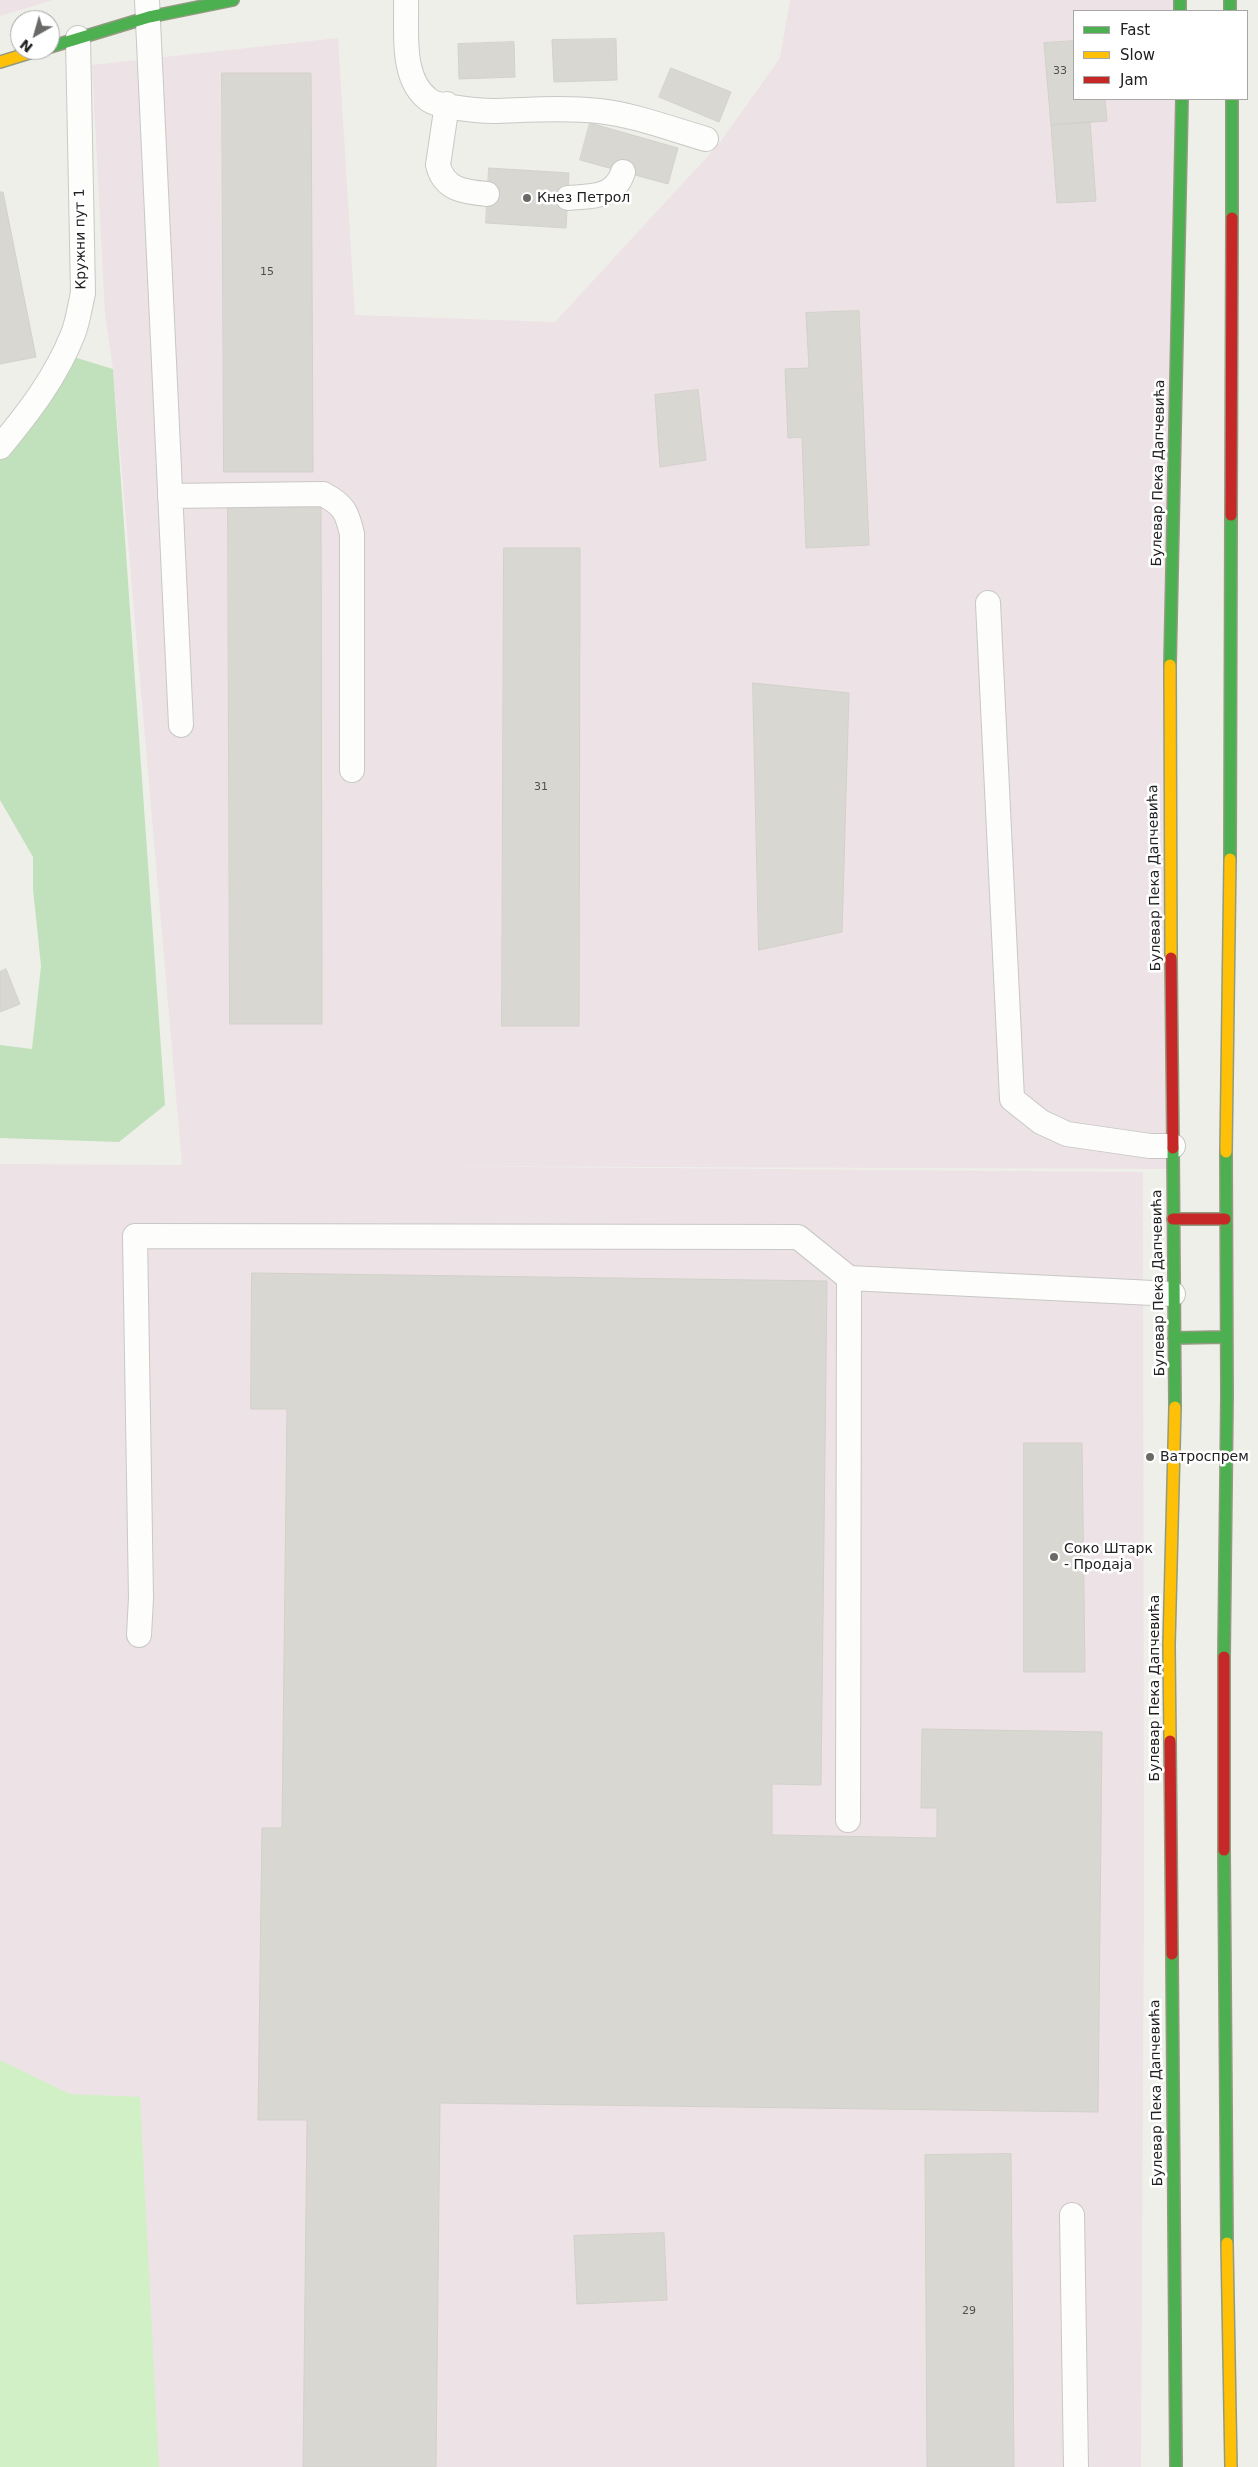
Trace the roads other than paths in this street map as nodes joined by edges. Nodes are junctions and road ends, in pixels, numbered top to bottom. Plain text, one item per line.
1 (234, 0) edge
2 (406, 0) edge
3 (148, 8) edge
4 (78, 38) junction
5 (60, 44) edge
6 (1182, 100) edge
7 (1232, 100) edge
8 (447, 104) junction
9 (706, 139) dead end
10 (623, 172) dead end
11 (487, 194) dead end
12 (568, 198) dead end
13 (0, 447) edge
14 (170, 496) junction
15 (988, 603) dead end
16 (181, 725) dead end
17 (352, 770) dead end
18 (1172, 1146) junction
19 (1174, 1219) junction
20 (1225, 1219) junction
21 (849, 1278) junction
22 (1173, 1294) junction
23 (1225, 1337) junction
24 (1174, 1338) junction
25 (138, 1635) dead end
26 (848, 1820) dead end
27 (1072, 2215) dead end
28 (1076, 2467) edge
29 (1176, 2467) edge
30 (1231, 2467) edge

1 - 3 street
2 - 8 lane
3 - 4 street
3 - 14 lane
4 - 5 street
4 - 13 lane, Кружни пут 1
6 - 18 street, Булевар Пека Дапчевића
7 - 20 street
8 - 9 lane
8 - 11 lane
10 - 12 lane
14 - 16 lane
14 - 17 lane
15 - 18 lane
18 - 19 street, Булевар Пека Дапчевића
19 - 20 street
19 - 22 street, Булевар Пека Дапчевића
20 - 23 street
21 - 22 lane
21 - 25 lane
21 - 26 lane
22 - 24 street, Булевар Пека Дапчевића
23 - 24 street
23 - 30 street
24 - 29 street, Булевар Пека Дапчевића
27 - 28 lane

